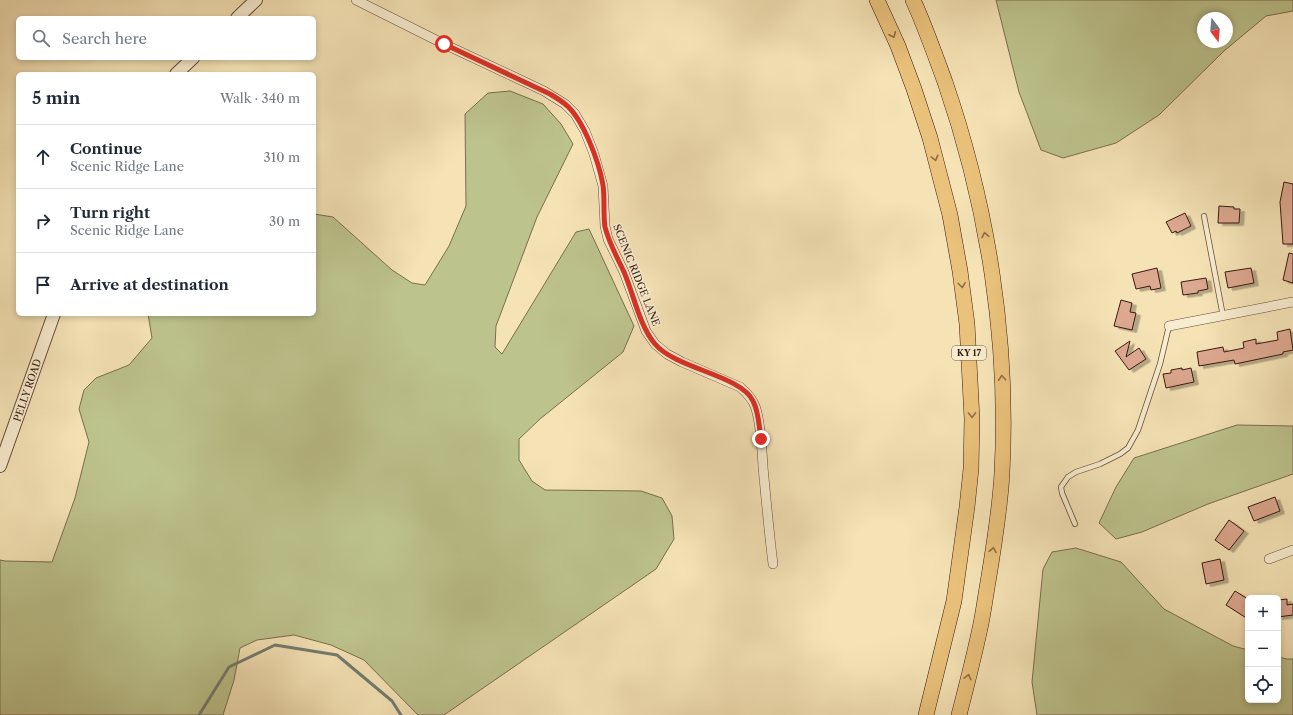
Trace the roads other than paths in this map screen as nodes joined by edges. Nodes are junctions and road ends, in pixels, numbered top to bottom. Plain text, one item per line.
1 (256, 0) edge
2 (356, 0) edge
3 (877, 0) edge
4 (913, 0) edge
5 (239, 16) edge
6 (191, 60) edge
7 (178, 72) edge
8 (1204, 216) dead end
9 (1293, 302) edge
10 (53, 316) edge
11 (1223, 316) junction
12 (1169, 326) joint
13 (0, 466) edge
14 (1075, 524) dead end
15 (1293, 550) edge
16 (1270, 559) dead end
17 (773, 564) dead end
18 (926, 715) edge
19 (959, 715) edge

1 - 5 street
2 - 17 street, SCENIC RIDGE LANE
3 -> 18 main road, KY 17
19 -> 4 main road, KY 17
6 - 7 street
8 - 11 lane
9 - 11 street
10 - 13 street, PELLY ROAD
11 - 12 street
12 - 14 lane
15 - 16 street

